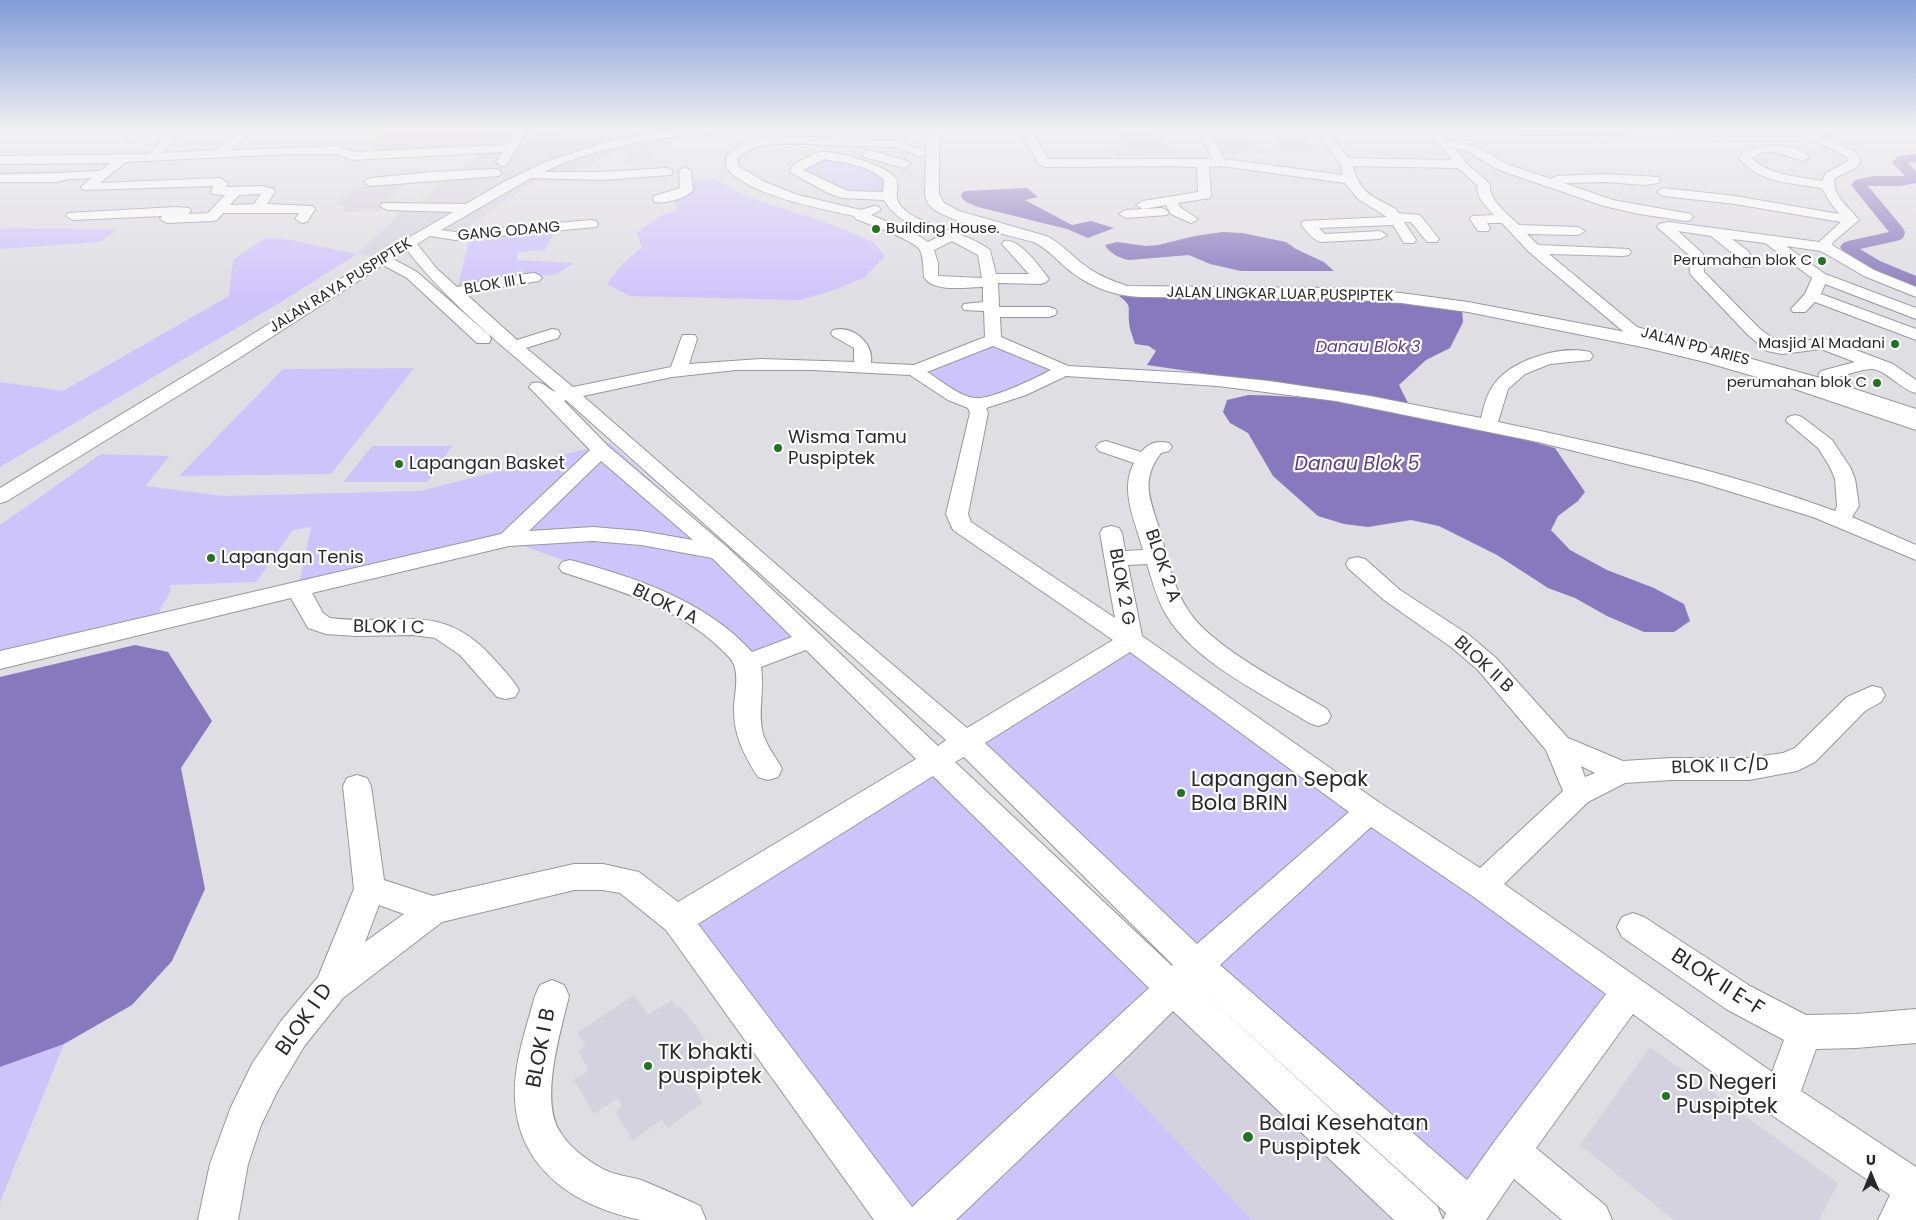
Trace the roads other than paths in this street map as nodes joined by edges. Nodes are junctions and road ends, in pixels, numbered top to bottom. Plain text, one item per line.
1 (87, 186) edge
2 (97, 186) edge
3 (221, 186) edge
4 (489, 186) edge
5 (507, 186) edge
6 (687, 186) edge
7 (767, 186) edge
8 (825, 186) edge
9 (891, 186) edge
10 (932, 186) edge
11 (1204, 186) edge
12 (1355, 186) edge
13 (1484, 186) edge
14 (1561, 186) edge
15 (1828, 186) edge
16 (236, 191) junction
17 (1663, 192) dead end
18 (483, 198) junction
19 (659, 199) dead end
20 (891, 200) junction
21 (1746, 202) junction
22 (1143, 205) dead end
23 (387, 206) dead end
24 (1174, 206) junction
25 (220, 208) junction
26 (258, 208) junction
27 (468, 208) junction
28 (1797, 210) junction
29 (862, 214) junction
30 (1126, 214) dead end
31 (73, 216) dead end
32 (302, 219) dead end
33 (1191, 219) dead end
34 (1395, 219) junction
35 (1852, 220) junction
36 (1724, 222) junction
37 (591, 224) dead end
38 (1511, 224) junction
39 (1483, 228) dead end
40 (1776, 230) junction
41 (1578, 231) dead end
42 (429, 232) junction
43 (1380, 235) dead end
44 (952, 236) junction
45 (1432, 239) dead end
46 (1409, 240) dead end
47 (409, 242) junction
48 (1008, 244) dead end
49 (1826, 244) junction
50 (927, 248) junction
51 (1534, 249) junction
52 (1624, 252) dead end
53 (382, 259) junction
54 (1749, 264) dead end
55 (431, 271) junction
56 (412, 275) junction
57 (1820, 277) junction
58 (534, 278) dead end
59 (990, 280) junction
60 (456, 292) junction
61 (1916, 292) edge
62 (1812, 296) junction
63 (970, 307) dead end
64 (992, 309) junction
65 (1799, 309) dead end
66 (1049, 312) dead end
67 (1916, 314) edge
68 (1868, 317) junction
69 (1852, 325) dead end
70 (839, 333) dead end
71 (552, 334) dead end
72 (1916, 335) edge
73 (689, 339) dead end
74 (993, 340) junction
75 (514, 347) junction
76 (1584, 356) dead end
77 (1880, 365) junction
78 (862, 367) junction
79 (1916, 368) edge
80 (916, 370) junction
81 (678, 371) junction
82 (1063, 371) junction
83 (1827, 375) dead end
84 (1916, 388) edge
85 (1916, 397) edge
86 (563, 398) junction
87 (1892, 402) dead end
88 (976, 404) junction
89 (1916, 415) edge
90 (1795, 421) dead end
91 (1916, 424) edge
92 (1488, 425) junction
93 (1106, 447) dead end
94 (601, 450) junction
95 (0, 497) edge
96 (1840, 520) junction
97 (1110, 533) dead end
98 (509, 540) junction
99 (729, 547) junction
100 (1916, 553) edge
101 (1157, 557) junction
102 (1116, 558) junction
103 (1356, 564) dead end
104 (570, 567) dead end
105 (298, 589) junction
106 (811, 639) junction
107 (1131, 640) junction
108 (0, 660) edge
109 (747, 663) junction
110 (506, 690) dead end
111 (1872, 695) dead end
112 (1318, 716) dead end
113 (966, 742) junction
114 (1558, 745) junction
115 (935, 760) junction
116 (768, 769) dead end
117 (1621, 772) junction
118 (357, 786) dead end
119 (1578, 794) junction
120 (1370, 811) junction
121 (1482, 886) junction
122 (370, 890) junction
123 (433, 910) junction
124 (677, 920) junction
125 (1633, 927) dead end
126 (1196, 965) junction
127 (331, 987) junction
128 (1173, 989) junction
129 (1629, 991) junction
130 (552, 996) dead end
131 (1916, 1026) edge
132 (1805, 1032) junction
133 (1780, 1098) junction
134 (1510, 1151) junction
135 (1909, 1200) edge
136 (1467, 1214) edge
137 (218, 1220) edge
138 (686, 1220) edge
139 (898, 1220) edge
140 (926, 1220) edge
141 (1423, 1220) edge
142 (1592, 1220) edge

1 - 2 street
3 - 16 street
4 - 18 street
5 - 18 street, JALAN RAYA PUSPIPTEK
6 - 19 street
7 - 29 street
8 - 20 street
9 - 20 street
10 - 91 main road, JALAN LINGKAR LUAR PUSPIPTEK
11 - 24 street
12 - 34 street
13 - 38 street, JALAN PD ARIES
14 - 36 street
15 - 35 street
16 - 25 street
16 - 26 street
17 - 21 street
18 - 27 street, JALAN RAYA PUSPIPTEK
20 - 29 street
20 - 44 street
21 - 28 street
21 - 36 street
22 - 24 street
23 - 27 street
24 - 30 street
24 - 33 street
25 - 26 street
25 - 31 street
26 - 32 street
27 - 42 street, JALAN RAYA PUSPIPTEK
28 - 35 street
28 - 40 street
29 - 50 street
34 - 43 street
34 - 45 street
34 - 46 street
35 - 49 street
36 - 40 street
36 - 54 street
36 - 77 street
37 - 42 street, GANG ODANG
38 - 39 street
38 - 41 street
38 - 51 street, JALAN PD ARIES
40 - 49 street
40 - 57 street
42 - 47 street, JALAN RAYA PUSPIPTEK
44 - 50 street
44 - 59 street
47 - 53 street, JALAN RAYA PUSPIPTEK
47 - 55 street
48 - 59 street
49 - 61 street
50 - 59 street
51 - 52 street
51 - 89 street, JALAN PD ARIES
53 - 56 street
53 - 95 street, JALAN RAYA PUSPIPTEK
55 - 56 street
55 - 60 street
56 - 86 street
57 - 62 street
57 - 67 street
58 - 60 street, BLOK III L
59 - 64 street
60 - 75 street
62 - 65 street
62 - 68 street
63 - 64 street
64 - 66 street
64 - 74 street
68 - 69 street
68 - 72 street
70 - 78 street
71 - 75 street
73 - 81 street
74 - 80 street
74 - 82 street
75 - 86 street
76 - 92 street
77 - 79 street
77 - 83 street
77 - 84 street
78 - 80 street
78 - 81 street
80 - 88 street
81 - 86 street
82 - 88 street
82 - 92 street
85 - 87 street
86 - 94 street
86 - 99 street
88 - 107 street
90 - 96 street
92 - 96 street
93 - 101 street, BLOK 2 A
94 - 98 street
94 - 99 street
96 - 100 street
97 - 102 street, BLOK 2 G
98 - 99 street
98 - 105 street
99 - 106 street
99 - 113 street
101 - 102 street
101 - 112 street, BLOK 2 A
102 - 107 street, BLOK 2 G
103 - 114 street, BLOK II B
104 - 109 street, BLOK I A
105 - 108 street
105 - 110 street, BLOK I C
106 - 109 street
106 - 115 street
107 - 113 street
107 - 120 street
109 - 116 street
111 - 117 street, BLOK II C/D
113 - 115 street
113 - 126 street
114 - 117 street
114 - 119 street, BLOK II B
115 - 124 street
115 - 128 street
117 - 119 street, BLOK II C/D
118 - 122 street
119 - 121 street, BLOK II C/D
120 - 121 street
120 - 126 street
121 - 129 street
122 - 123 street
122 - 127 street, BLOK I D
123 - 124 street
123 - 127 street
124 - 139 street
125 - 132 street, BLOK II E-F
126 - 128 street
126 - 136 street
127 - 137 street, BLOK I D
128 - 140 street
128 - 141 street
129 - 133 street
129 - 134 street
130 - 138 street, BLOK I B
131 - 132 street
132 - 133 street
133 - 135 street
134 - 136 street
134 - 142 street

